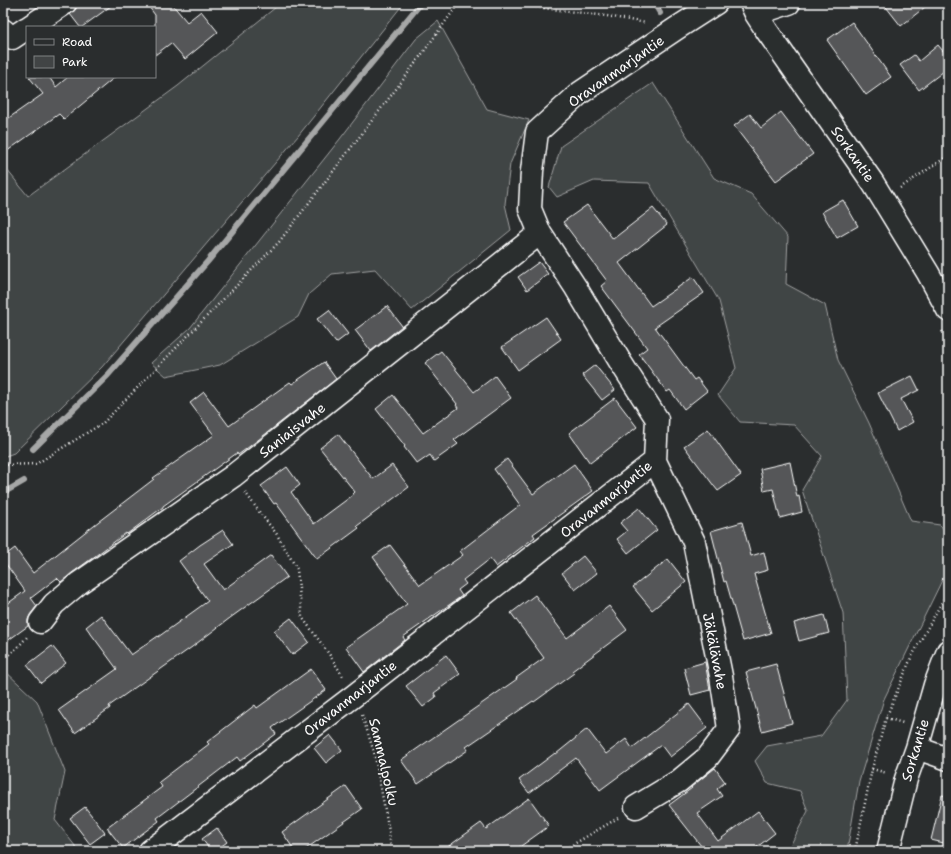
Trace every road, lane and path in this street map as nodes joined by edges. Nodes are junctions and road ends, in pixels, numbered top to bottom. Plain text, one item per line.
1 (65, 3) edge
2 (459, 3) edge
3 (504, 3) edge
4 (716, 3) edge
5 (789, 3) edge
6 (753, 8) edge
7 (31, 26) edge
8 (677, 28) junction
9 (26, 29) edge
10 (3, 30) edge
11 (948, 156) edge
12 (882, 199) junction
13 (540, 233) junction
14 (948, 310) edge
15 (655, 462) junction
16 (3, 465) edge
17 (233, 476) junction
18 (948, 592) edge
19 (40, 622) joint
20 (948, 651) edge
21 (3, 660) edge
22 (355, 695) junction
23 (917, 748) junction
24 (948, 759) edge
25 (636, 807) joint
26 (150, 851) edge
27 (391, 851) edge
28 (562, 851) edge
29 (855, 851) edge
30 (888, 851) edge

1 - 7 street
2 - 16 path
3 - 8 path
4 - 8 street, Oravanmarjantie
5 - 6 street
6 - 12 street, Sorkantie
8 - 13 street, Oravanmarjantie
9 - 10 street
11 - 12 path
12 - 14 street, Sorkantie
13 - 15 street, Oravanmarjantie
13 - 17 street, Saniaisvahe
15 - 22 street, Oravanmarjantie
15 - 25 street, Jäkälävahe
17 - 19 street, Saniaisvahe
17 - 22 path, Sammalpolku
18 - 29 path
19 - 21 path
20 - 23 street, Sorkantie
22 - 26 street, Oravanmarjantie
22 - 27 path, Sammalpolku
23 - 24 street
23 - 30 street, Sorkantie
25 - 28 path

